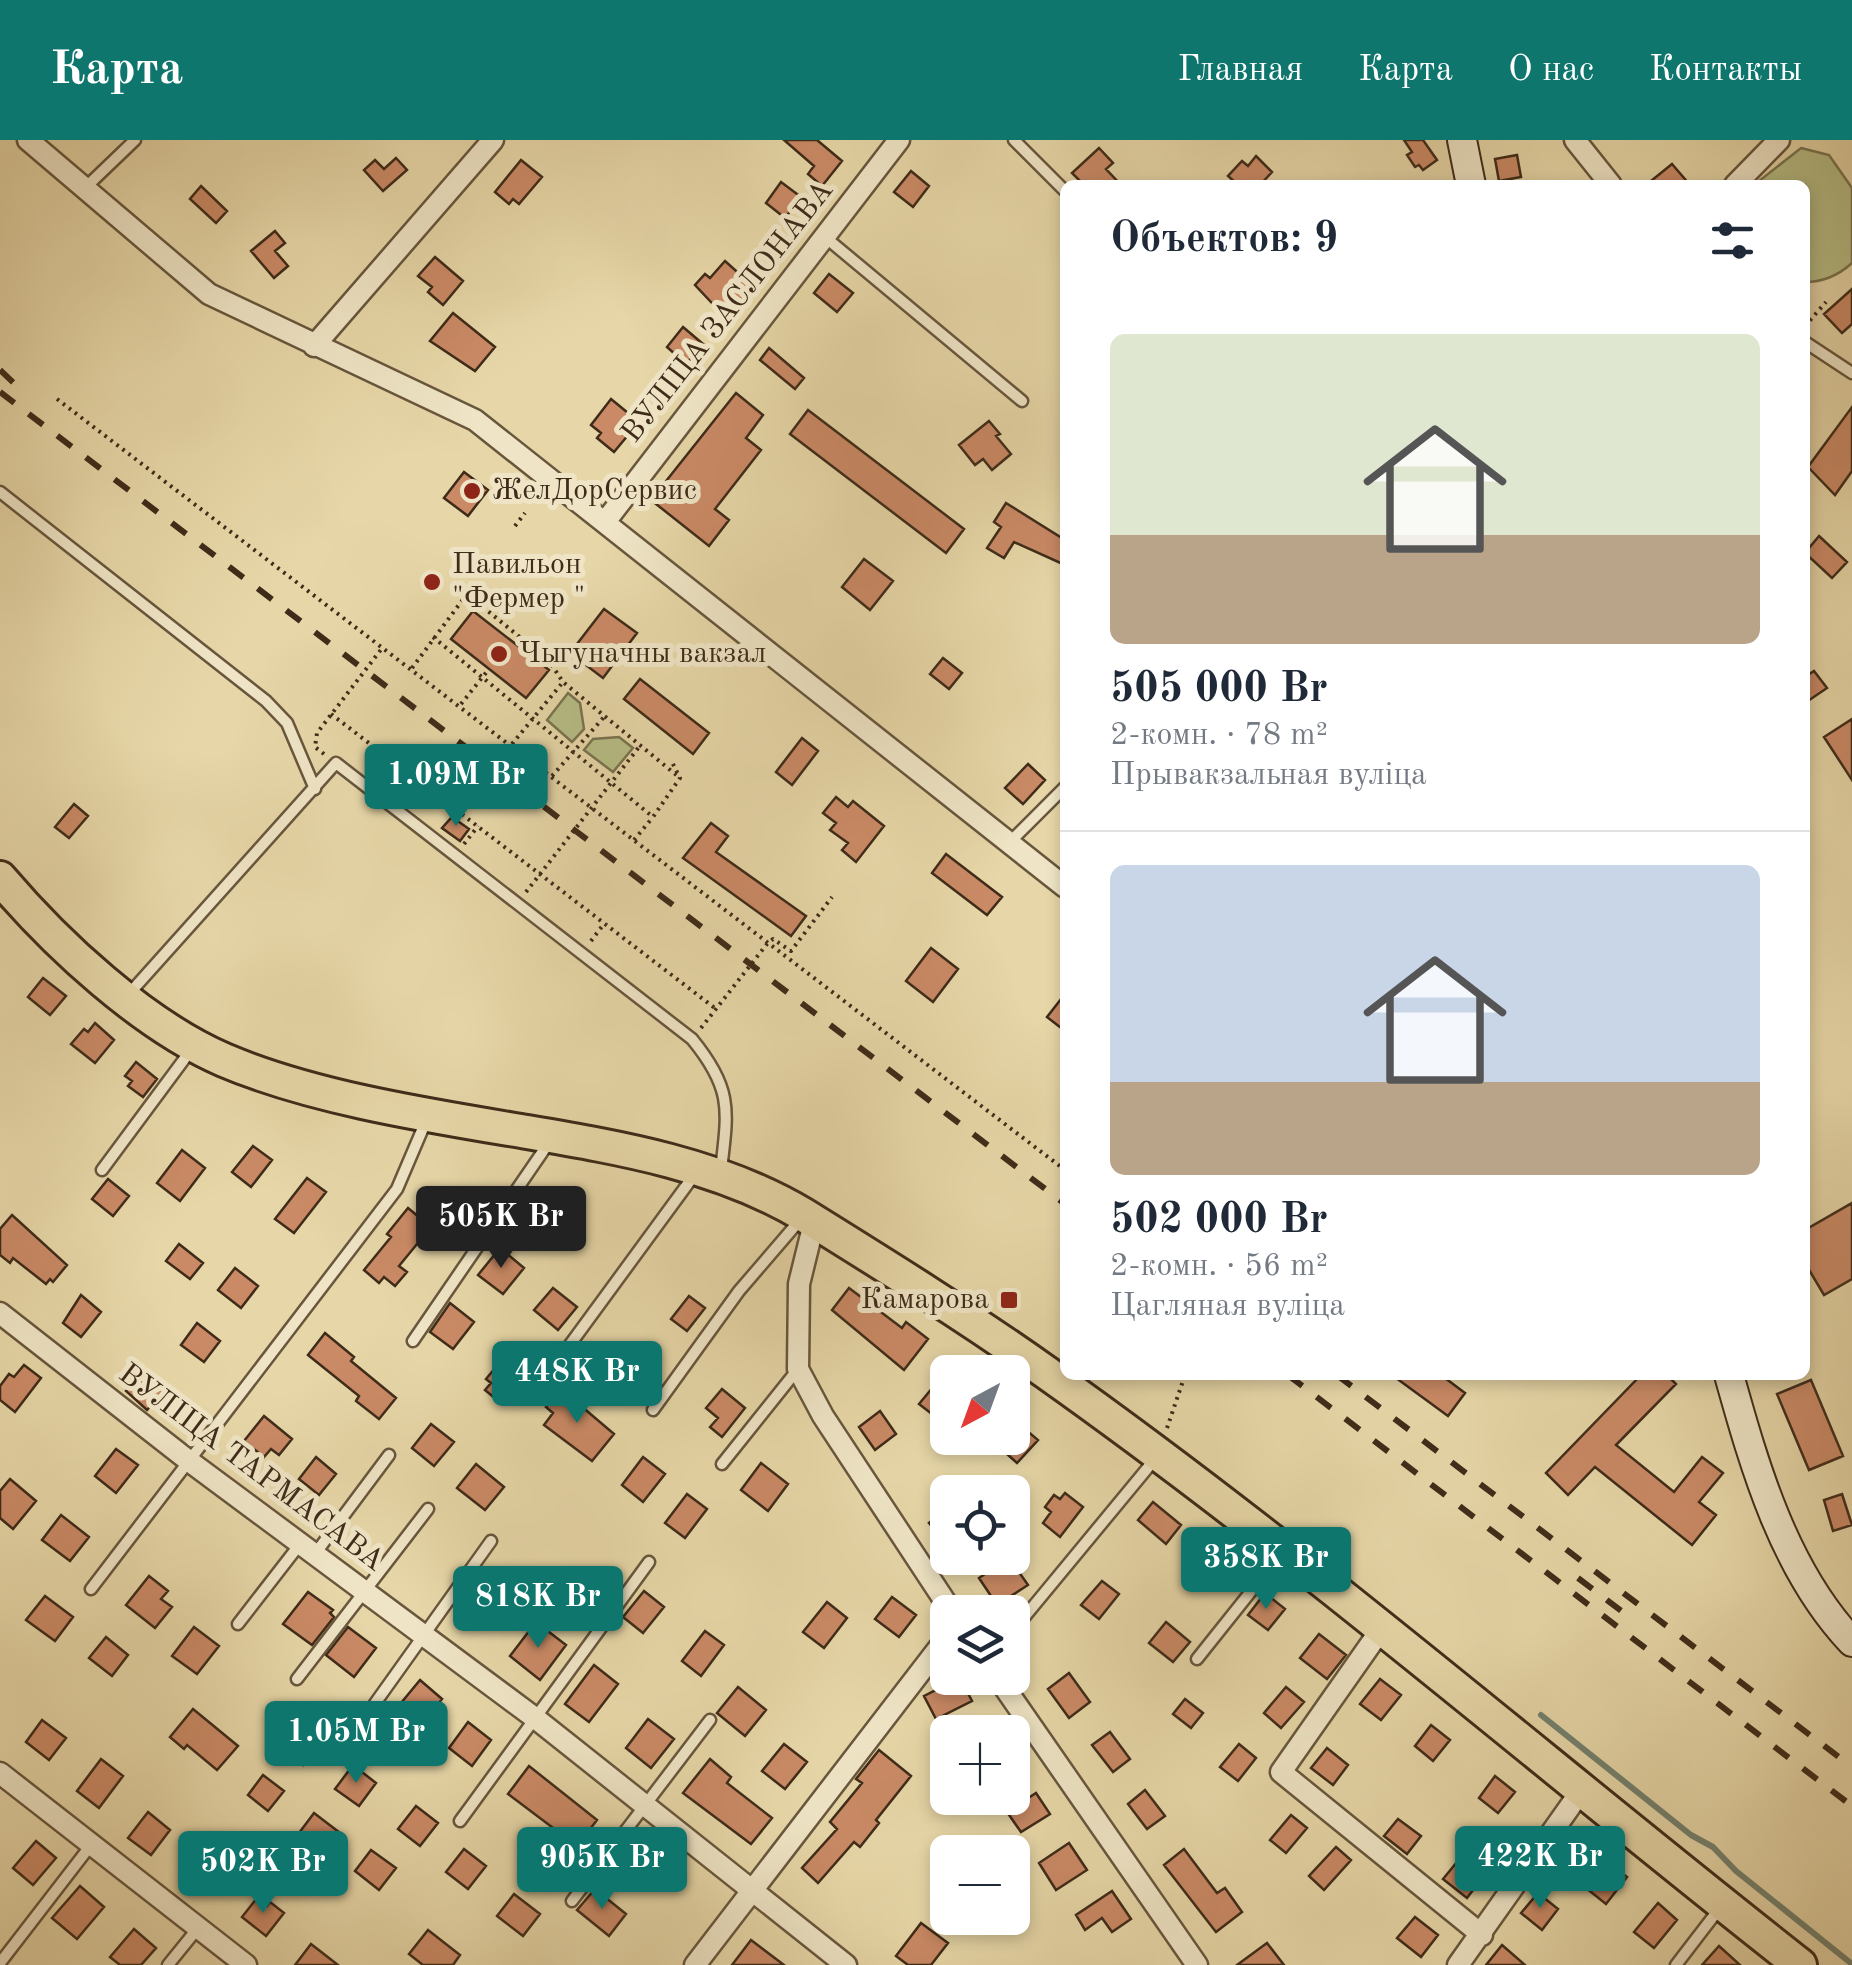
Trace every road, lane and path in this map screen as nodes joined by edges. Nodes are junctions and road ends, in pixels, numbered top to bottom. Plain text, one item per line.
1 (28, 140) edge
2 (135, 140) edge
3 (493, 140) edge
4 (899, 140) edge
5 (1014, 140) edge
6 (1462, 140) edge
7 (1576, 140) edge
8 (1779, 140) edge
9 (1470, 180) edge
10 (1607, 180) edge
11 (1740, 180) edge
12 (1060, 186) edge
13 (84, 188) junction
14 (825, 237) junction
15 (1826, 302) dead end
16 (1810, 320) edge
17 (1810, 345) edge
18 (314, 346) junction
19 (1852, 373) edge
20 (57, 399) dead end
21 (1022, 401) dead end
22 (0, 492) edge
23 (525, 512) dead end
24 (604, 522) junction
25 (516, 526) dead end
26 (514, 633) junction
27 (433, 637) junction
28 (510, 639) dead end
29 (383, 647) junction
30 (412, 668) junction
31 (489, 669) dead end
32 (482, 678) junction
33 (563, 682) junction
34 (460, 705) junction
35 (331, 714) junction
36 (604, 717) junction
37 (533, 719) junction
38 (512, 744) junction
39 (639, 747) junction
40 (573, 752) junction
41 (672, 762) dead end
42 (336, 763) junction
43 (552, 776) junction
44 (680, 778) junction
45 (315, 789) junction
46 (1060, 792) edge
47 (653, 817) junction
48 (478, 826) junction
49 (634, 840) junction
50 (464, 843) dead end
51 (1008, 844) junction
52 (1060, 884) edge
53 (526, 892) dead end
54 (7, 893) edge
55 (832, 897) dead end
56 (604, 923) junction
57 (591, 941) dead end
58 (767, 944) junction
59 (126, 998) junction
60 (716, 1008) junction
61 (692, 1040) junction
62 (195, 1045) junction
63 (428, 1115) junction
64 (553, 1136) junction
65 (1060, 1166) edge
66 (102, 1170) dead end
67 (709, 1173) junction
68 (809, 1219) junction
69 (0, 1313) edge
70 (414, 1341) dead end
71 (558, 1361) dead end
72 (798, 1368) junction
73 (1183, 1380) edge
74 (1730, 1380) edge
75 (653, 1410) dead end
76 (389, 1455) dead end
77 (1158, 1456) junction
78 (189, 1461) junction
79 (722, 1464) dead end
80 (428, 1509) dead end
81 (491, 1541) dead end
82 (308, 1549) junction
83 (1284, 1551) junction
84 (649, 1562) dead end
85 (90, 1589) dead end
86 (364, 1591) junction
87 (941, 1595) edge
88 (1030, 1610) edge
89 (238, 1624) dead end
90 (1382, 1628) junction
91 (425, 1636) junction
92 (1852, 1642) edge
93 (930, 1659) edge
94 (1197, 1659) dead end
95 (298, 1679) dead end
96 (1010, 1695) edge
97 (536, 1718) junction
98 (710, 1720) dead end
99 (356, 1730) dead end
100 (0, 1773) edge
101 (1581, 1791) junction
102 (645, 1804) junction
103 (460, 1820) dead end
104 (92, 1844) junction
105 (753, 1889) junction
106 (572, 1901) dead end
107 (1722, 1904) junction
108 (198, 1928) junction
109 (1482, 1935) junction
110 (0, 1962) edge
111 (168, 1965) edge
112 (246, 1965) edge
113 (695, 1965) edge
114 (846, 1965) edge
115 (1196, 1965) edge
116 (1458, 1965) edge
117 (1676, 1965) edge
118 (1800, 1965) edge

1 - 13 street
2 - 13 lane
3 - 18 street
4 - 14 street, ВУЛІЦА ЗАСЛОНАВА
5 - 12 lane
6 - 9 main road
7 - 10 street
8 - 11 street
13 - 18 street
14 - 21 lane
14 - 24 street, ВУЛІЦА ЗАСЛОНАВА
15 - 16 path
17 - 19 lane
18 - 24 street
20 - 29 path
22 - 45 lane
23 - 25 path
24 - 51 street
26 - 27 path
26 - 28 path
26 - 33 path
27 - 30 path
27 - 32 path
29 - 30 path
29 - 35 path
30 - 34 path
31 - 32 path
32 - 34 path
32 - 37 path
33 - 36 path
33 - 37 path
34 - 38 path
35 - 42 path
35 - 48 path
36 - 39 path
36 - 40 path
37 - 38 path
37 - 40 path
38 - 43 path
39 - 44 path
39 - 53 path, bridge
40 - 43 path
40 - 47 path
41 - 44 path
42 - 45 lane
42 - 61 lane
43 - 49 path
44 - 47 path
45 - 59 lane
46 - 51 lane
47 - 49 path
48 - 50 path
48 - 56 path
49 - 58 path
51 - 52 street
54 - 59 main road
55 - 58 path
56 - 57 path
56 - 60 path
58 - 60 path
58 - 65 path
59 - 62 main road
60 - 61 path
61 - 67 lane
62 - 63 main road
62 - 66 lane
63 - 64 main road
63 - 78 lane
64 - 67 main road
64 - 70 lane
67 - 68 main road
67 - 71 lane
68 - 72 street
68 - 75 lane
68 - 77 main road
69 - 78 street, ВУЛІЦА ТАРМАСАВА
72 - 79 lane
72 - 87 street
73 - 77 path
74 - 92 main road
76 - 82 lane
77 - 83 main road
77 - 88 lane
78 - 82 street, ВУЛІЦА ТАРМАСАВА
78 - 85 lane
80 - 86 lane
81 - 91 lane
82 - 86 street, ВУЛІЦА ТАРМАСАВА
82 - 89 lane
83 - 90 main road
83 - 94 lane
84 - 97 lane
86 - 91 street, ВУЛІЦА ТАРМАСАВА
86 - 95 lane
90 - 101 main road
90 - 109 street
91 - 97 street, ВУЛІЦА ТАРМАСАВА
91 - 99 lane
93 - 105 street
96 - 115 street
97 - 102 street, ВУЛІЦА ТАРМАСАВА
97 - 103 lane
98 - 102 lane
100 - 104 street
101 - 107 main road
101 - 109 street
102 - 105 street, ВУЛІЦА ТАРМАСАВА
102 - 106 lane
104 - 108 street
104 - 110 lane
105 - 113 street
105 - 114 street, ВУЛІЦА ТАРМАСАВА
107 - 117 lane
107 - 118 main road
108 - 111 lane
108 - 112 street
109 - 116 street

